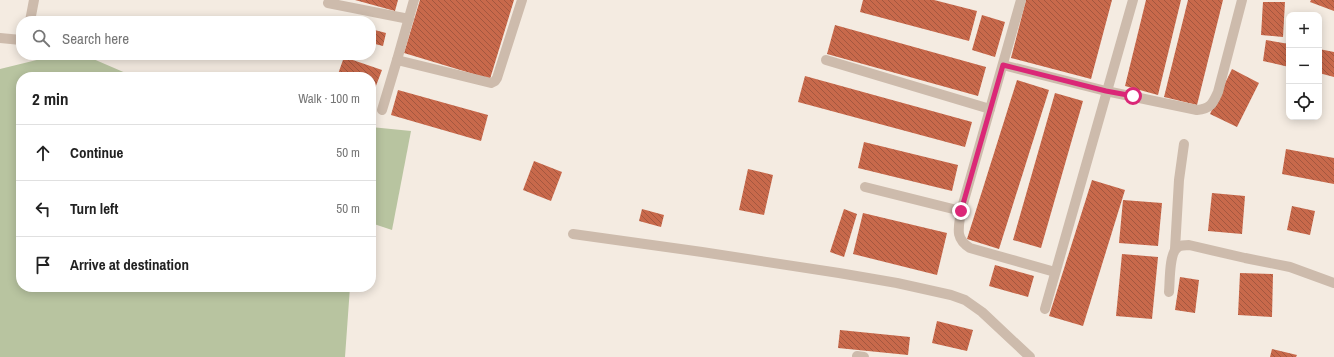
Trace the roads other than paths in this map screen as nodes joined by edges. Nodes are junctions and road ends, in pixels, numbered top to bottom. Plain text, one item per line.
1 (34, 0) edge
2 (414, 0) edge
3 (522, 0) edge
4 (1021, 0) edge
5 (1133, 0) edge
6 (1242, 0) edge
7 (328, 3) dead end
8 (31, 16) edge
9 (409, 19) junction
10 (0, 38) edge
11 (16, 40) edge
12 (397, 60) junction
13 (826, 60) dead end
14 (1003, 65) junction
15 (1106, 91) junction
16 (990, 109) junction
17 (382, 110) dead end
18 (1184, 144) dead end
19 (865, 187) dead end
20 (961, 211) junction
21 (573, 234) dead end
22 (1175, 248) junction
23 (1055, 272) junction
24 (1334, 283) edge
25 (1169, 292) dead end
26 (1044, 309) dead end
27 (1030, 357) edge

1 - 8 street
2 - 9 street
3 - 12 street
4 - 14 street
5 - 15 street
6 - 15 street
7 - 9 street
9 - 12 street
10 - 11 street
12 - 17 street
13 - 16 street
14 - 15 street
14 - 16 street
15 - 23 street
16 - 20 street
18 - 22 street
19 - 20 street
20 - 23 street
21 - 27 street
22 - 24 street
22 - 25 street
23 - 26 street

